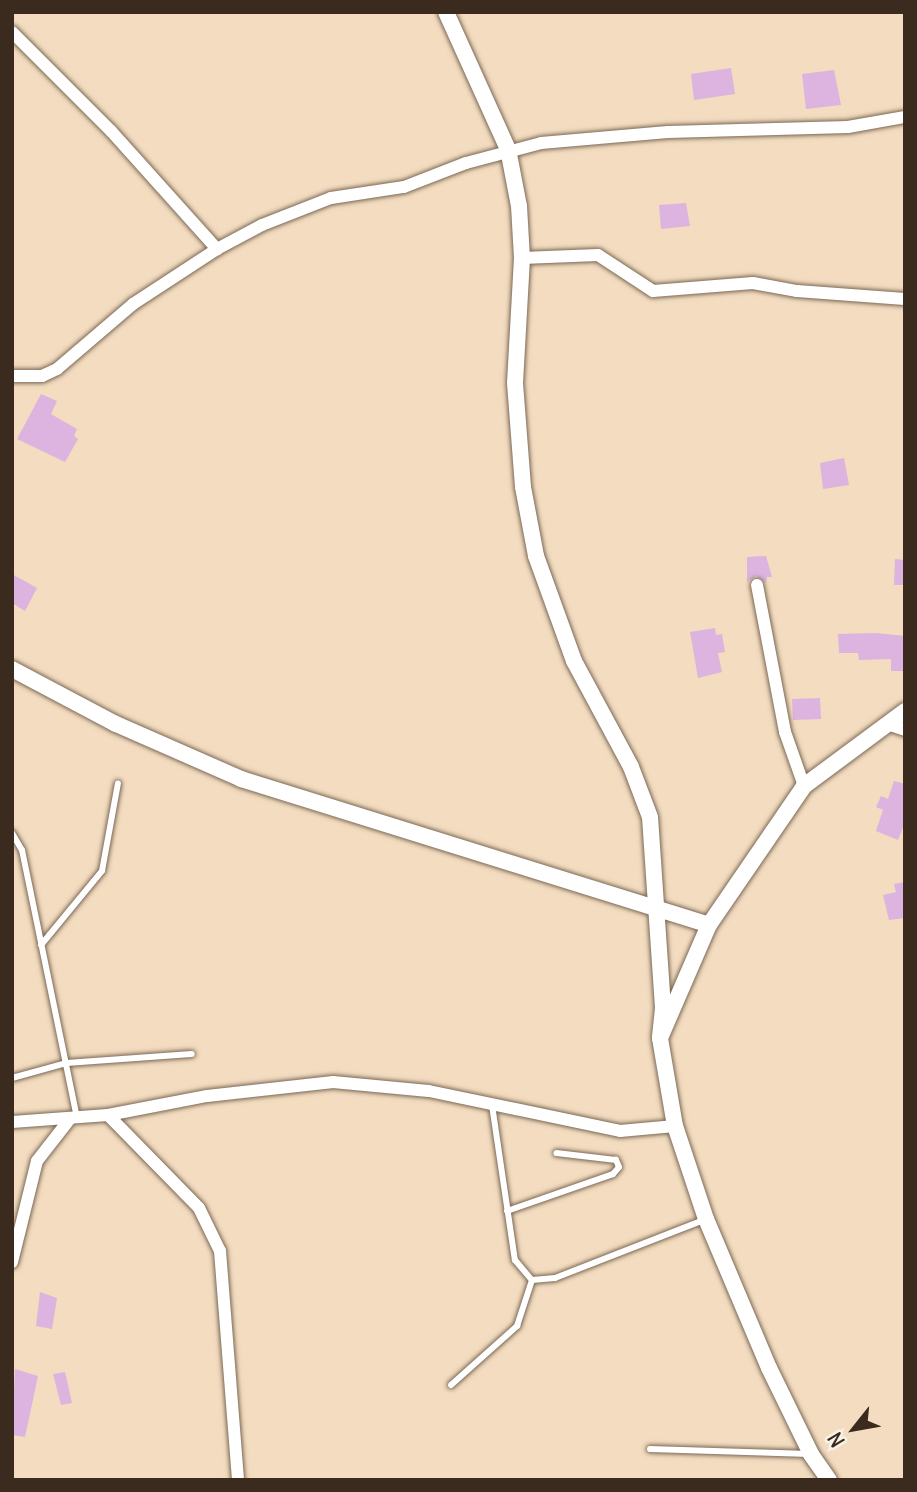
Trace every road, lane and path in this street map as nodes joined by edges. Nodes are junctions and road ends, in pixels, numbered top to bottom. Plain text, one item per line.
1 (446, 12) edge
2 (12, 32) edge
3 (905, 117) edge
4 (508, 149) junction
5 (217, 249) junction
6 (522, 258) junction
7 (905, 299) edge
8 (12, 376) edge
9 (757, 585) dead end
10 (12, 669) edge
11 (905, 711) edge
12 (887, 724) junction
13 (905, 730) edge
14 (118, 783) dead end
15 (804, 786) junction
16 (12, 833) edge
17 (653, 904) junction
18 (709, 925) junction
19 (41, 945) junction
20 (660, 1038) junction
21 (192, 1054) dead end
22 (66, 1063) junction
23 (12, 1078) edge
24 (492, 1103) junction
25 (108, 1115) junction
26 (73, 1119) junction
27 (12, 1122) edge
28 (675, 1126) junction
29 (556, 1153) dead end
30 (507, 1211) junction
31 (706, 1219) junction
32 (12, 1262) edge
33 (532, 1280) junction
34 (451, 1385) dead end
35 (650, 1449) dead end
36 (811, 1454) junction
37 (238, 1480) edge
38 (829, 1480) edge

1 - 4 street
2 - 5 street
3 - 4 street
4 - 5 street
4 - 6 street
5 - 8 street
6 - 7 street
6 - 17 street
9 - 15 street
10 - 17 street
11 - 12 street
12 - 13 street
12 - 15 street
14 - 19 lane
15 - 18 street
16 - 19 lane
17 - 18 street
17 - 20 street
18 - 20 street
19 - 22 lane
20 - 28 street
21 - 22 lane
22 - 23 lane
22 - 26 lane
24 - 25 street
24 - 28 street
24 - 30 lane
25 - 26 street
25 - 37 street
26 - 27 street
26 - 32 street
28 - 31 street
29 - 30 lane
30 - 33 lane
31 - 33 lane
31 - 36 street
33 - 34 lane
35 - 36 lane
36 - 38 street

